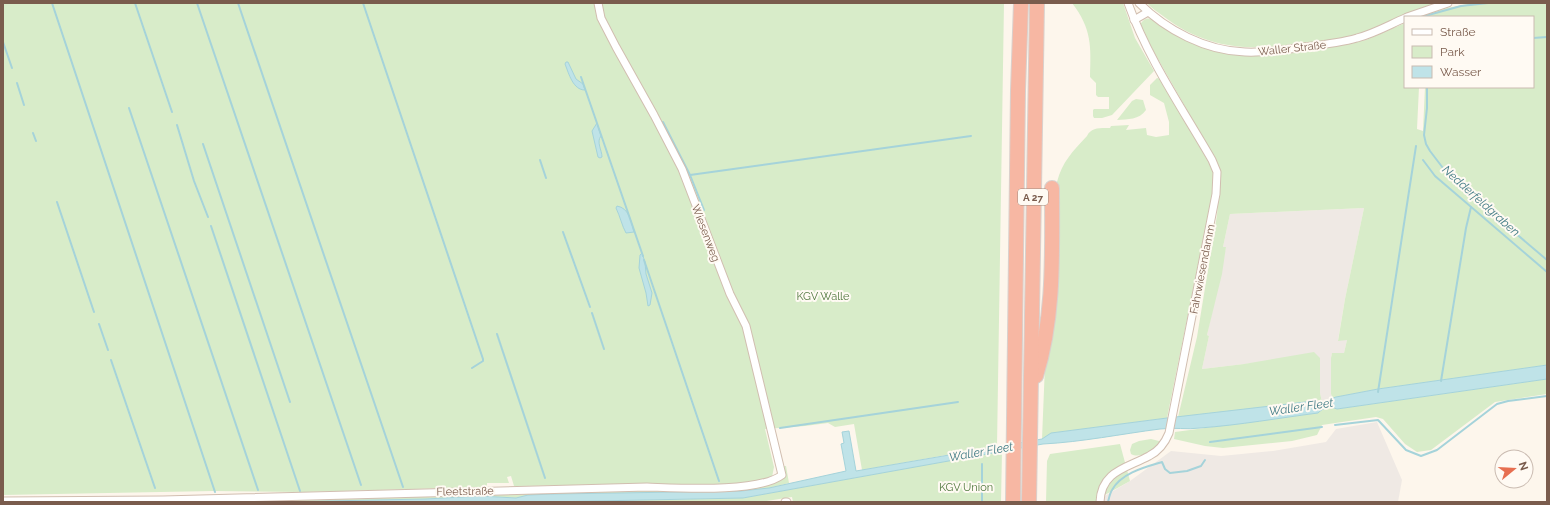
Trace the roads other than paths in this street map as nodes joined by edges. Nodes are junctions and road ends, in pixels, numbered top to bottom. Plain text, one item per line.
1 (598, 3) edge
2 (1021, 3) edge
3 (1037, 3) edge
4 (1128, 3) edge
5 (1139, 3) edge
6 (1448, 3) edge
7 (1148, 12) junction
8 (1409, 16) edge
9 (1404, 18) edge
10 (1134, 20) junction
11 (1052, 188) dead end
12 (1030, 392) junction
13 (782, 475) joint
14 (3, 501) edge
15 (1013, 502) edge
16 (1029, 502) edge
17 (1100, 502) edge

1 - 13 street, Wiesenweg
2 - 15 highway, A 27
3 - 12 highway, A 27
4 - 10 street, Fahrwiesendamm
5 - 7 street, Waller Straße
6 - 8 street, Waller Straße
7 - 9 street, Waller Straße
7 - 10 street
10 - 17 street, Fahrwiesendamm
11 - 12 highway
12 - 16 highway, A 27
13 - 14 street, Fleetstraße

